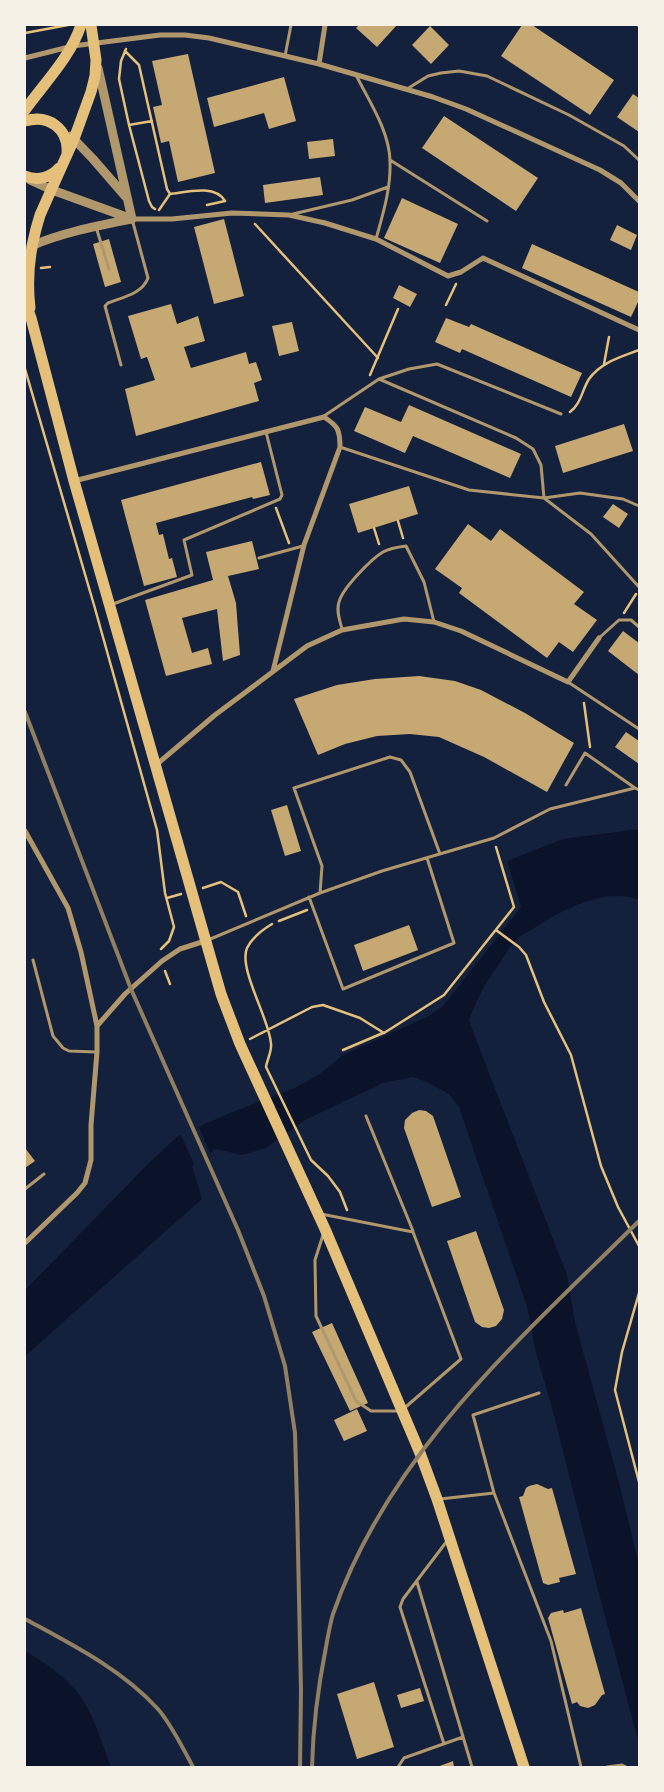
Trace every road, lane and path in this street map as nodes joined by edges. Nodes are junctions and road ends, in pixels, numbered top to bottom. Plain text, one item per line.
1 (69, 25) edge
2 (81, 25) edge
3 (91, 25) edge
4 (291, 25) edge
5 (324, 25) edge
6 (25, 33) edge
7 (128, 40) junction
8 (94, 44) junction
9 (73, 46) junction
10 (125, 51) junction
11 (285, 56) junction
12 (25, 58) edge
13 (96, 60) junction
14 (319, 64) junction
15 (356, 75) junction
16 (406, 89) junction
17 (25, 108) edge
18 (25, 121) edge
19 (152, 121) junction
20 (53, 123) junction
21 (129, 125) junction
22 (74, 139) junction
23 (390, 160) junction
24 (639, 160) edge
25 (63, 165) junction
26 (25, 177) edge
27 (389, 187) junction
28 (52, 190) junction
29 (170, 194) junction
30 (128, 199) junction
31 (225, 201) junction
32 (639, 201) edge
33 (199, 206) dead end
34 (158, 211) junction
35 (165, 211) dead end
36 (232, 213) junction
37 (245, 213) junction
38 (290, 215) junction
39 (132, 219) junction
40 (487, 221) dead end
41 (96, 226) junction
42 (376, 240) junction
43 (31, 246) junction
44 (109, 269) dead end
45 (461, 272) junction
46 (25, 302) edge
47 (446, 305) dead end
48 (398, 309) dead end
49 (31, 318) junction
50 (639, 330) edge
51 (609, 337) dead end
52 (639, 350) edge
53 (378, 358) junction
54 (604, 364) junction
55 (121, 365) dead end
56 (25, 369) edge
57 (379, 379) junction
58 (365, 387) junction
59 (561, 414) joint
60 (324, 417) junction
61 (266, 432) junction
62 (340, 447) junction
63 (74, 481) junction
64 (544, 498) junction
65 (274, 503) junction
66 (639, 506) edge
67 (398, 520) dead end
68 (374, 528) dead end
69 (304, 545) junction
70 (406, 546) junction
71 (292, 549) junction
72 (382, 552) junction
73 (260, 558) dead end
74 (639, 588) edge
75 (110, 605) junction
76 (620, 620) junction
77 (434, 622) junction
78 (639, 626) edge
79 (342, 630) junction
80 (599, 638) joint
81 (274, 671) junction
82 (568, 682) junction
83 (582, 691) junction
84 (639, 730) edge
85 (598, 761) junction
86 (156, 765) junction
87 (566, 785) dead end
88 (637, 789) edge
89 (25, 831) edge
90 (494, 838) junction
91 (440, 854) junction
92 (427, 858) junction
93 (320, 893) junction
94 (309, 897) junction
95 (313, 908) junction
96 (496, 930) junction
97 (205, 941) junction
98 (32, 960) dead end
99 (160, 962) junction
100 (170, 984) dead end
101 (97, 1026) junction
102 (268, 1030) junction
103 (384, 1033) junction
104 (240, 1044) junction
105 (343, 1050) dead end
106 (97, 1052) junction
107 (366, 1116) dead end
108 (44, 1174) dead end
109 (25, 1189) edge
110 (318, 1214) junction
111 (350, 1220) junction
112 (325, 1229) junction
113 (413, 1232) junction
114 (25, 1243) edge
115 (639, 1246) edge
116 (639, 1293) edge
117 (539, 1393) dead end
118 (402, 1411) junction
119 (639, 1482) edge
120 (494, 1494) junction
121 (437, 1499) junction
122 (449, 1538) junction
123 (417, 1582) junction
124 (463, 1737) junction
125 (444, 1744) junction
126 (398, 1767) edge
127 (472, 1767) edge
128 (524, 1767) edge
129 (580, 1767) edge
130 (607, 1767) edge
131 (626, 1767) edge

1 - 6 path
2 - 9 main road
3 - 8 main road
4 - 11 lane
5 - 14 street
7 - 8 street
7 - 10 path
7 - 11 street
8 - 9 street
8 - 13 main road
9 - 12 street
9 - 17 main road
10 - 19 path
10 - 21 path
11 - 14 street
13 - 22 main road
13 - 30 street
14 - 15 street
15 - 16 street
15 - 23 lane
16 - 24 lane
16 - 32 street
17 - 20 street
18 - 20 main road
19 - 21 path
19 - 29 path
20 - 22 street
20 - 25 main road
21 - 34 path
22 - 25 main road
22 - 30 street
23 - 27 lane
23 - 40 lane
25 - 26 main road
25 - 28 main road
26 - 28 street
27 - 38 lane
27 - 42 lane
28 - 39 street
28 - 43 main road
29 - 31 path
29 - 34 path
30 - 39 street
31 - 33 path
31 - 36 path
34 - 35 path
36 - 37 street
36 - 39 street
37 - 38 street
37 - 53 path
38 - 42 street
39 - 41 street
39 - 55 lane
41 - 43 street
41 - 44 lane
42 - 45 street
43 - 49 main road
45 - 47 path
45 - 50 street
46 - 49 main road
48 - 53 path
49 - 63 main road
51 - 54 path
52 - 54 path
53 - 58 path
54 - 59 path
56 - 99 path
57 - 58 lane
57 - 59 lane
57 - 64 lane
58 - 60 lane
60 - 61 street
60 - 62 street
61 - 63 street
61 - 65 lane
62 - 64 lane
62 - 69 street
63 - 75 main road
64 - 66 lane
64 - 74 lane
65 - 71 path
65 - 75 lane
67 - 70 path
68 - 72 path
69 - 71 lane
69 - 81 street
70 - 72 lane
70 - 77 lane
71 - 73 lane
72 - 79 lane
74 - 76 path
75 - 86 main road
76 - 78 lane
76 - 80 lane
77 - 79 street
77 - 82 street
79 - 81 street
80 - 82 street
81 - 86 street
82 - 83 lane
83 - 84 lane
83 - 85 path
85 - 87 lane
85 - 88 lane
86 - 97 main road
88 - 90 lane
89 - 101 street
90 - 91 lane
90 - 96 path
91 - 92 lane
91 - 93 lane
92 - 93 lane
92 - 95 lane
93 - 94 lane
94 - 95 lane
94 - 97 lane
95 - 102 path
96 - 103 path
96 - 115 path
97 - 99 street
97 - 104 main road
98 - 106 lane
99 - 100 path
99 - 101 street
101 - 106 street
102 - 103 path
102 - 104 path
102 - 111 path
103 - 105 path
104 - 110 main road
106 - 114 street
107 - 113 lane
108 - 109 lane
110 - 111 lane
110 - 112 main road
111 - 113 lane
112 - 118 main road
112 - 118 lane
113 - 118 lane
116 - 119 path
117 - 120 lane
118 - 121 main road
120 - 121 lane
120 - 129 lane
121 - 122 main road
122 - 123 lane
122 - 128 main road
123 - 124 lane
123 - 125 lane
124 - 125 lane
124 - 127 lane
125 - 126 lane
130 - 131 lane

